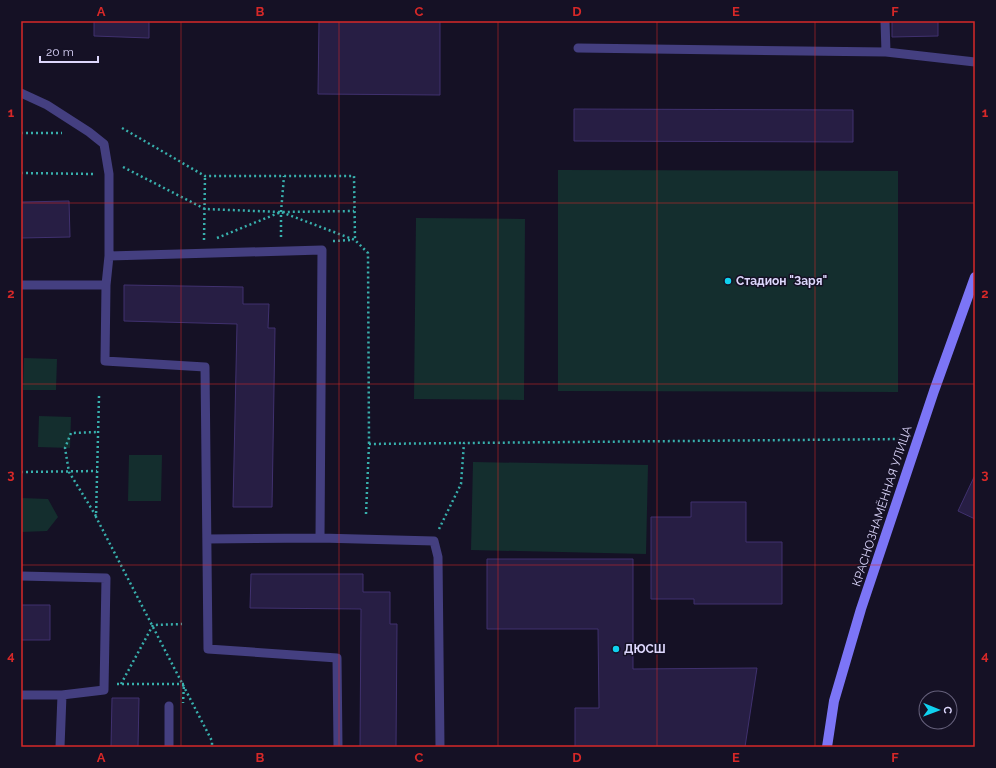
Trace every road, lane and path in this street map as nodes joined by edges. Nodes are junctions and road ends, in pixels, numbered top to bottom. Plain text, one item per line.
1 (885, 21) edge
2 (578, 48) dead end
3 (886, 52) junction
4 (975, 62) edge
5 (21, 94) edge
6 (122, 128) dead end
7 (89, 132) junction
8 (21, 134) edge
9 (122, 166) dead end
10 (21, 173) edge
11 (109, 174) junction
12 (205, 176) junction
13 (284, 176) junction
14 (205, 209) junction
15 (354, 211) junction
16 (281, 212) junction
17 (354, 240) junction
18 (332, 241) dead end
19 (281, 242) dead end
20 (109, 256) junction
21 (975, 277) edge
22 (21, 285) edge
23 (106, 285) junction
24 (100, 396) dead end
25 (98, 432) junction
26 (906, 439) dead end
27 (464, 443) junction
28 (368, 444) junction
29 (21, 472) edge
30 (69, 472) junction
31 (98, 472) junction
32 (366, 514) dead end
33 (96, 517) junction
34 (320, 538) junction
35 (207, 539) junction
36 (434, 541) junction
37 (21, 576) edge
38 (182, 624) dead end
39 (153, 626) junction
40 (184, 684) junction
41 (21, 695) edge
42 (62, 695) junction
43 (169, 706) dead end
44 (60, 747) edge
45 (169, 747) edge
46 (212, 747) edge
47 (338, 747) edge
48 (440, 747) edge
49 (827, 747) edge

1 - 3 lane
2 - 3 lane
3 - 4 lane
5 - 7 lane
6 - 12 path
7 - 8 path
7 - 11 lane
9 - 14 path
10 - 11 path
11 - 20 lane
12 - 13 path
12 - 14 path
13 - 15 path
13 - 16 path
14 - 16 path
14 - 16 path
15 - 16 path
15 - 17 path
16 - 17 path
16 - 19 path
17 - 18 path
17 - 28 path
20 - 23 lane
20 - 34 lane
21 - 49 street, КРАСНОЗНАМЁННАЯ УЛИЦА
22 - 23 lane
23 - 35 lane
24 - 25 path
25 - 30 path
25 - 31 path
26 - 27 path
27 - 28 path
27 - 36 path
28 - 32 path
29 - 30 path
30 - 31 path
30 - 33 path
31 - 33 path
33 - 39 path
34 - 35 lane
34 - 36 lane
35 - 47 lane
36 - 48 lane
37 - 42 lane
38 - 39 path
39 - 40 path
39 - 40 path
40 - 46 path
41 - 42 lane
42 - 44 lane
43 - 45 lane

